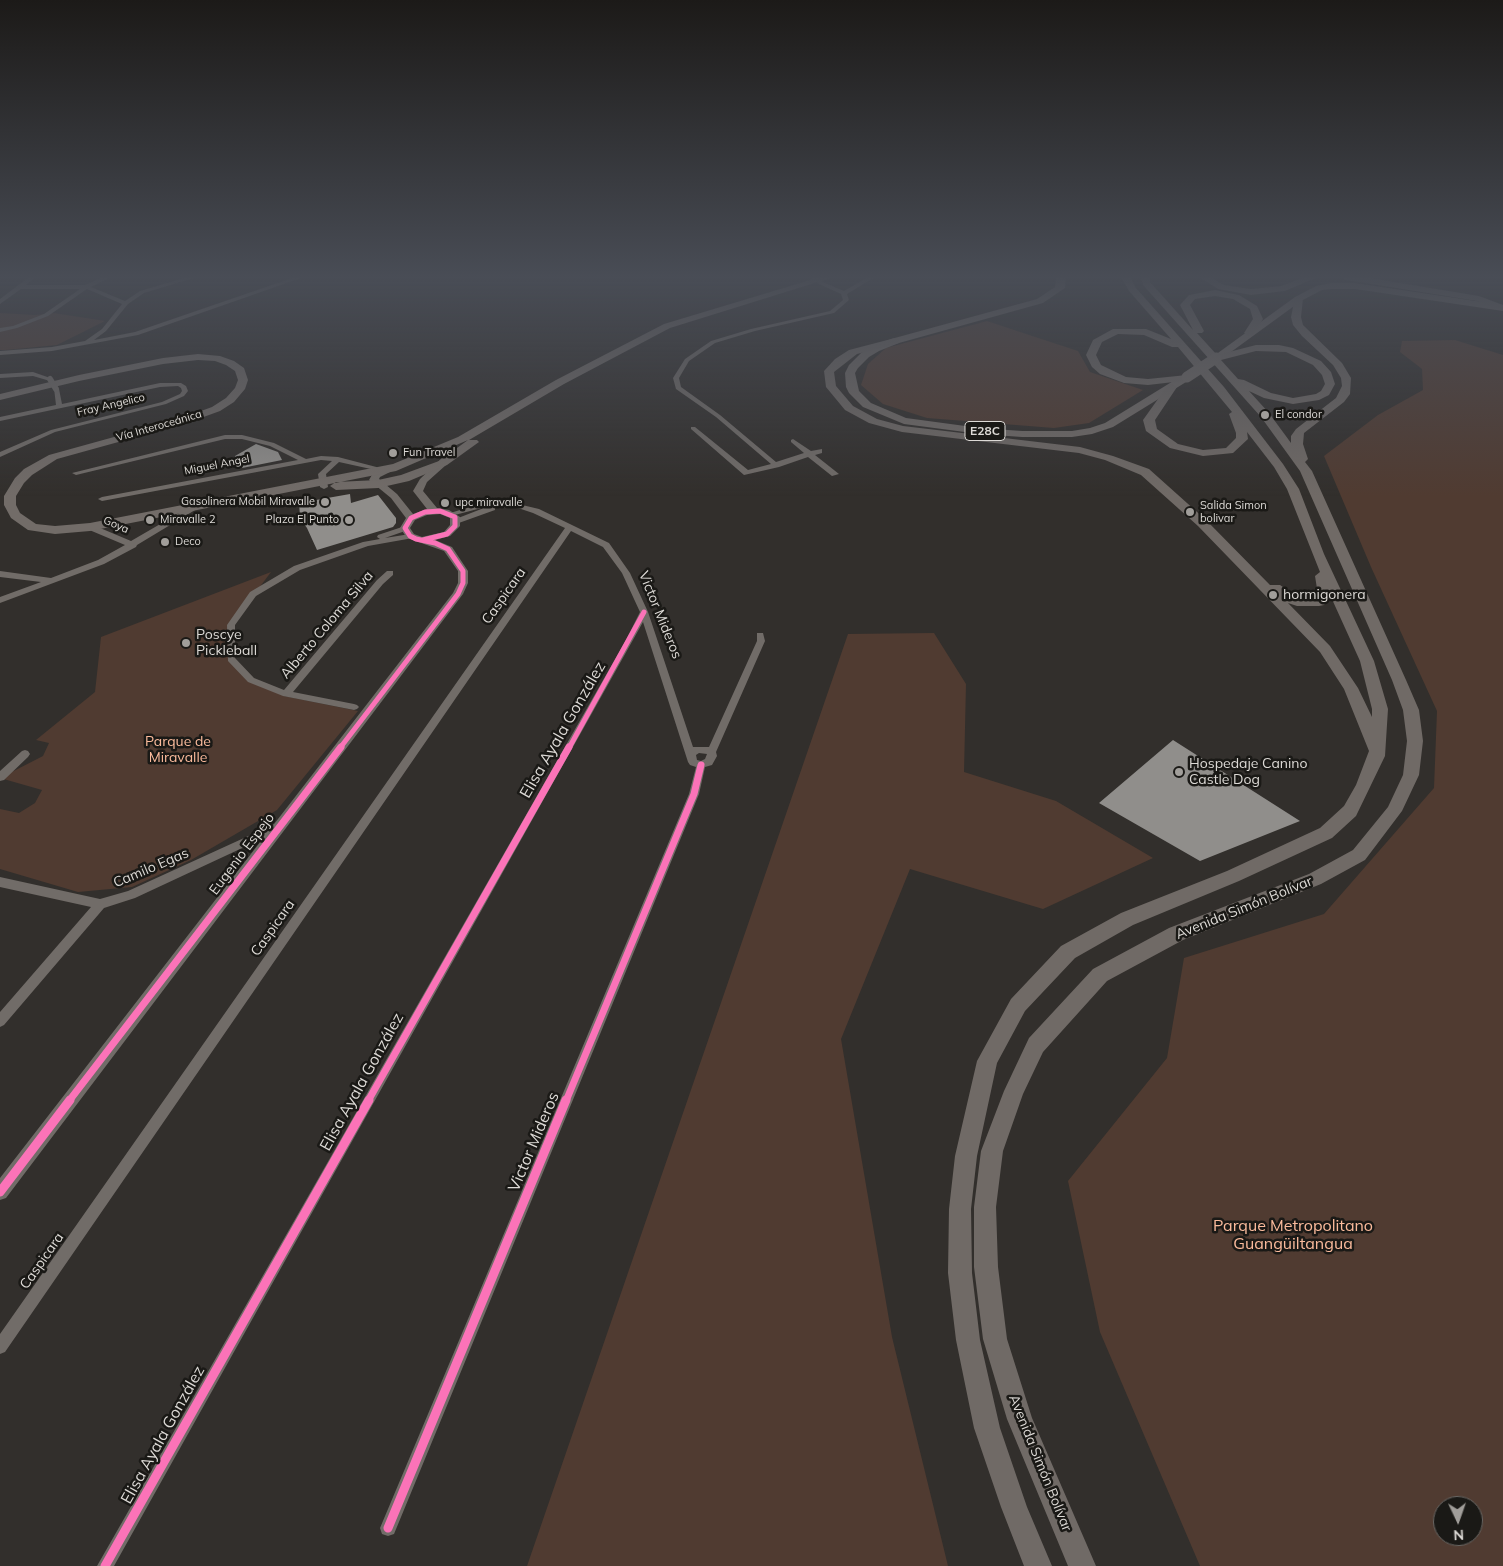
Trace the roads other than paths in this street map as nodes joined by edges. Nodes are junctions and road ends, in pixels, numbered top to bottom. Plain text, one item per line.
1 (38, 350) edge
2 (624, 350) edge
3 (701, 350) edge
4 (860, 350) edge
5 (875, 350) edge
6 (1092, 350) edge
7 (1185, 350) edge
8 (1206, 350) edge
9 (1227, 350) edge
10 (1248, 350) edge
11 (1289, 350) edge
12 (1322, 350) edge
13 (0, 353) edge
14 (1217, 358) junction
15 (590, 368) junction
16 (1227, 374) junction
17 (0, 376) edge
18 (1187, 377) junction
19 (1172, 387) junction
20 (0, 397) edge
21 (1231, 402) junction
22 (59, 406) junction
23 (0, 419) edge
24 (693, 428) dead end
25 (793, 440) dead end
26 (443, 448) junction
27 (820, 451) dead end
28 (810, 454) junction
29 (0, 455) edge
30 (338, 458) junction
31 (303, 460) junction
32 (443, 463) junction
33 (776, 464) junction
34 (396, 467) junction
35 (380, 469) junction
36 (1306, 471) junction
37 (1145, 472) junction
38 (76, 473) dead end
39 (835, 474) dead end
40 (323, 483) junction
41 (378, 484) junction
42 (102, 499) dead end
43 (200, 505) junction
44 (433, 510) junction
45 (176, 517) junction
46 (411, 518) junction
47 (454, 518) junction
48 (117, 522) junction
49 (90, 527) junction
50 (570, 527) junction
51 (407, 532) junction
52 (447, 534) junction
53 (424, 540) junction
54 (133, 545) junction
55 (448, 549) junction
56 (1318, 554) junction
57 (390, 573) dead end
58 (0, 574) edge
59 (54, 581) junction
60 (0, 600) edge
61 (644, 612) junction
62 (760, 635) dead end
63 (654, 638) junction
64 (630, 640) junction
65 (286, 694) junction
66 (354, 707) dead end
67 (711, 752) junction
68 (25, 754) dead end
69 (691, 754) junction
70 (1376, 756) junction
71 (701, 765) junction
72 (0, 777) edge
73 (279, 826) junction
74 (0, 883) edge
75 (100, 904) junction
76 (0, 1022) edge
77 (0, 1192) edge
78 (0, 1347) edge
79 (388, 1528) dead end
80 (105, 1566) edge
81 (1038, 1566) edge
82 (1082, 1566) edge

1 - 13 street
2 - 15 main road, Vía Interoceánica
3 - 33 street
4 - 37 highway
5 - 19 main road, E28C
6 - 18 highway
7 - 21 highway
8 - 16 highway, Avenida Simón Bolívar
9 - 14 main road, E28C
10 - 14 highway
11 - 16 highway
12 - 36 highway
14 - 18 main road, E28C, bridge
15 - 26 main road, Vía Interoceánica
15 - 32 main road, Vía Interoceánica
16 - 36 highway, Avenida Simón Bolívar
17 - 22 street, bridge
18 - 19 main road, E28C
19 - 21 highway
20 - 49 main road, Vía Interoceánica
21 - 56 highway
22 - 23 street, Fray Angelico
22 - 29 street, Fray Angelico
24 - 33 street
25 - 28 street
26 - 32 street
26 - 34 main road, Vía Interoceánica
27 - 28 street
28 - 33 street
28 - 39 street
30 - 31 street, Miguel Angel
30 - 35 street, Miguel Angel
30 - 40 street
31 - 38 street
31 - 42 street, Miguel Angel
32 - 41 main road, Vía Interoceánica
32 - 44 street
34 - 35 main road, Vía Interoceánica
34 - 41 street
35 - 40 main road, Vía Interoceánica
36 - 82 highway, Avenida Simón Bolívar
37 - 56 highway
37 - 70 highway
40 - 41 main road, Vía Interoceánica
40 - 43 main road, Vía Interoceánica
40 - 45 main road, Vía Interoceánica
41 - 46 street
43 - 45 street
43 - 48 main road, Vía Interoceánica
44 - 46 street
44 - 47 street
45 - 48 main road, Vía Interoceánica
45 - 54 street
46 - 51 street
47 - 50 street, Victor Mideros
47 - 52 street
48 - 49 main road, Vía Interoceánica
49 - 54 street, Goya
50 - 61 street, Victor Mideros
50 - 78 street, Caspicara
51 - 53 street
51 - 65 street
52 - 53 street
52 - 55 street, Eugenio Espejo
53 - 55 street
54 - 59 street
55 - 73 street, Eugenio Espejo
56 - 70 highway
57 - 65 street, Alberto Coloma Silva
58 - 59 street
59 - 60 street
61 - 63 street, Victor Mideros
61 - 64 street, Elisa Ayala González
62 - 67 street
63 - 64 street
63 - 69 street, Victor Mideros
64 - 80 street, Elisa Ayala González
65 - 66 street
67 - 69 street
67 - 71 street, Victor Mideros
68 - 72 street
69 - 71 street, Victor Mideros
70 - 81 highway
71 - 79 street, Victor Mideros
73 - 75 street, Camilo Egas
73 - 77 street, Eugenio Espejo
74 - 75 street, Camilo Egas
75 - 76 street

